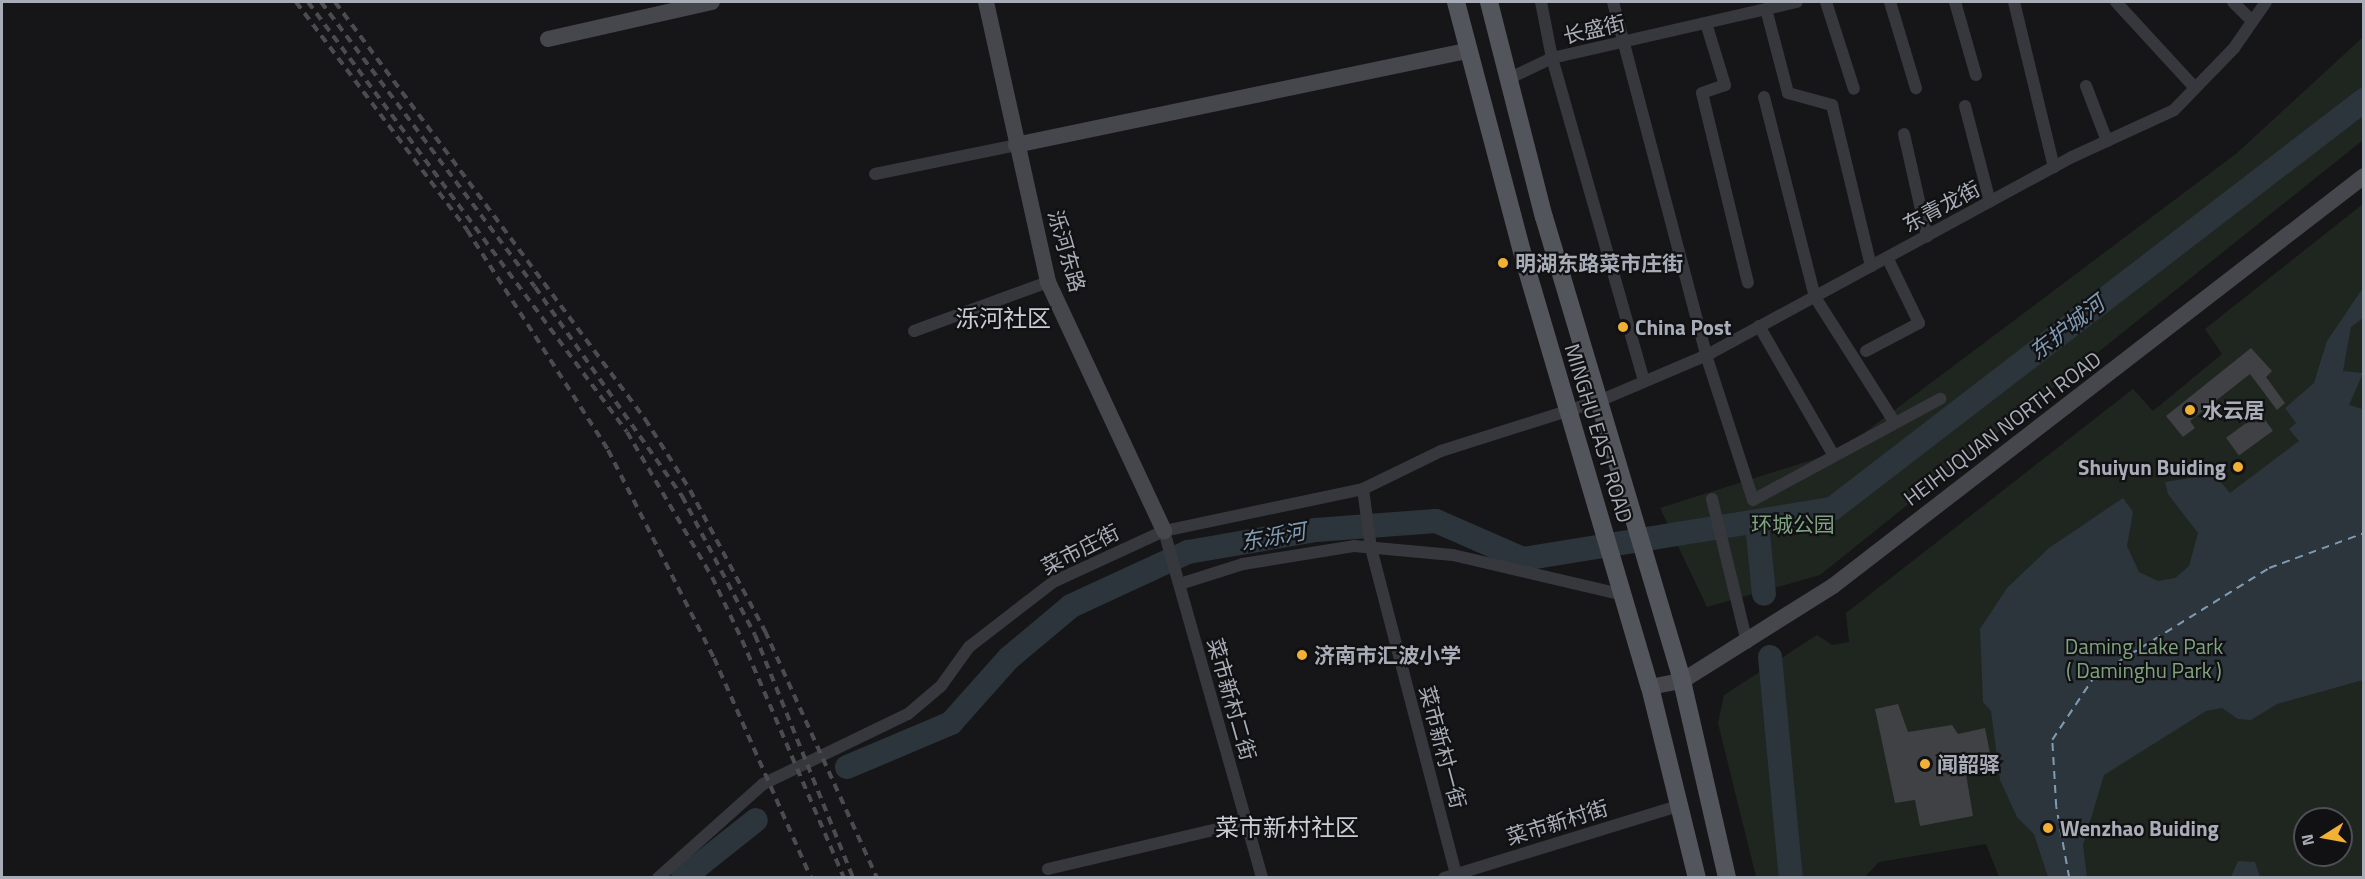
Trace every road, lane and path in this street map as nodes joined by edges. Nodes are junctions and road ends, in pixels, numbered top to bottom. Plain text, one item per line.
1 (712, 2) edge
2 (986, 2) edge
3 (1456, 2) edge
4 (1489, 2) edge
5 (1542, 2) edge
6 (1613, 2) edge
7 (1797, 2) edge
8 (1826, 2) edge
9 (1890, 2) edge
10 (1955, 2) edge
11 (2014, 2) edge
12 (2116, 2) edge
13 (2233, 2) edge
14 (2266, 2) edge
15 (1759, 7) edge
16 (2252, 21) junction
17 (1706, 23) junction
18 (548, 39) dead end
19 (1623, 43) junction
20 (1469, 50) junction
21 (1552, 58) junction
22 (1976, 75) dead end
23 (1508, 79) junction
24 (2086, 86) dead end
25 (1916, 88) dead end
26 (2196, 88) junction
27 (1854, 89) dead end
28 (1764, 97) dead end
29 (1965, 106) dead end
30 (1904, 134) dead end
31 (2107, 141) junction
32 (1016, 145) junction
33 (2054, 167) junction
34 (875, 174) dead end
35 (2364, 176) edge
36 (1990, 202) junction
37 (1927, 236) junction
38 (1887, 257) junction
39 (1872, 266) junction
40 (1048, 282) junction
41 (1748, 283) dead end
42 (1815, 297) junction
43 (1760, 326) junction
44 (914, 331) dead end
45 (1866, 351) dead end
46 (1706, 355) junction
47 (1644, 381) junction
48 (1940, 399) dead end
49 (1599, 401) junction
50 (1568, 410) junction
51 (1895, 423) junction
52 (1834, 456) junction
53 (1364, 495) junction
54 (1712, 500) dead end
55 (1164, 531) junction
56 (1371, 544) junction
57 (1180, 584) junction
58 (1623, 594) junction
59 (1747, 643) junction
60 (1682, 681) junction
61 (1650, 687) junction
62 (1682, 805) junction
63 (1246, 822) junction
64 (1048, 869) dead end
65 (1450, 876) edge
66 (658, 878) edge
67 (1262, 878) edge
68 (1697, 878) edge
69 (1727, 878) edge

1 - 18 main road
2 - 32 main road, 泺河东路
3 - 20 main road, MINGHU EAST ROAD
4 - 23 main road, MINGHU EAST ROAD
5 - 21 street
6 - 19 street
7 - 15 street, 长盛街
8 - 27 street
9 - 25 street
10 - 22 street
11 - 33 street
12 - 26 street
13 - 16 street
14 - 16 street, 东青龙街
15 - 17 street, 长盛街
15 - 39 street
16 - 26 street, 东青龙街
17 - 19 street, 长盛街
17 - 41 street
19 - 21 street, 长盛街
19 - 46 street
20 - 32 main road
20 - 50 main road, MINGHU EAST ROAD
21 - 23 street, 长盛街
21 - 47 street
23 - 49 main road, MINGHU EAST ROAD
24 - 31 street
26 - 31 street, 东青龙街
28 - 42 street
29 - 36 street
30 - 37 street
31 - 33 street, 东青龙街
32 - 34 street
32 - 40 main road, 泺河东路
33 - 36 street, 东青龙街
35 - 59 main road, HEIHUQUAN NORTH ROAD
36 - 37 street, 东青龙街
37 - 38 street, 东青龙街
38 - 39 street, 东青龙街
38 - 45 street
39 - 42 street, 东青龙街
40 - 44 street
40 - 55 main road, 泺河东路
42 - 43 street, 东青龙街
42 - 51 street
43 - 46 street, 东青龙街
43 - 52 street
46 - 47 street, 东青龙街
46 - 52 street
47 - 49 street, 东青龙街
48 - 51 street
49 - 50 street, 菜市庄街
49 - 60 main road, MINGHU EAST ROAD
50 - 53 street, 菜市庄街
50 - 58 main road, MINGHU EAST ROAD
51 - 52 street
53 - 55 street, 菜市庄街
53 - 56 street, 菜市新村一街
54 - 59 street
55 - 57 street, 菜市新村二街
55 - 66 street, 菜市庄街
56 - 57 street
56 - 58 street
56 - 65 street, 菜市新村一街
57 - 63 street, 菜市新村二街
58 - 61 main road, MINGHU EAST ROAD
59 - 60 main road, HEIHUQUAN NORTH ROAD
60 - 61 main road, HEIHUQUAN NORTH ROAD
60 - 69 main road, MINGHU EAST ROAD
61 - 62 main road, MINGHU EAST ROAD
62 - 65 street, 菜市新村街
62 - 68 main road, MINGHU EAST ROAD
63 - 64 street
63 - 67 street, 菜市新村二街

